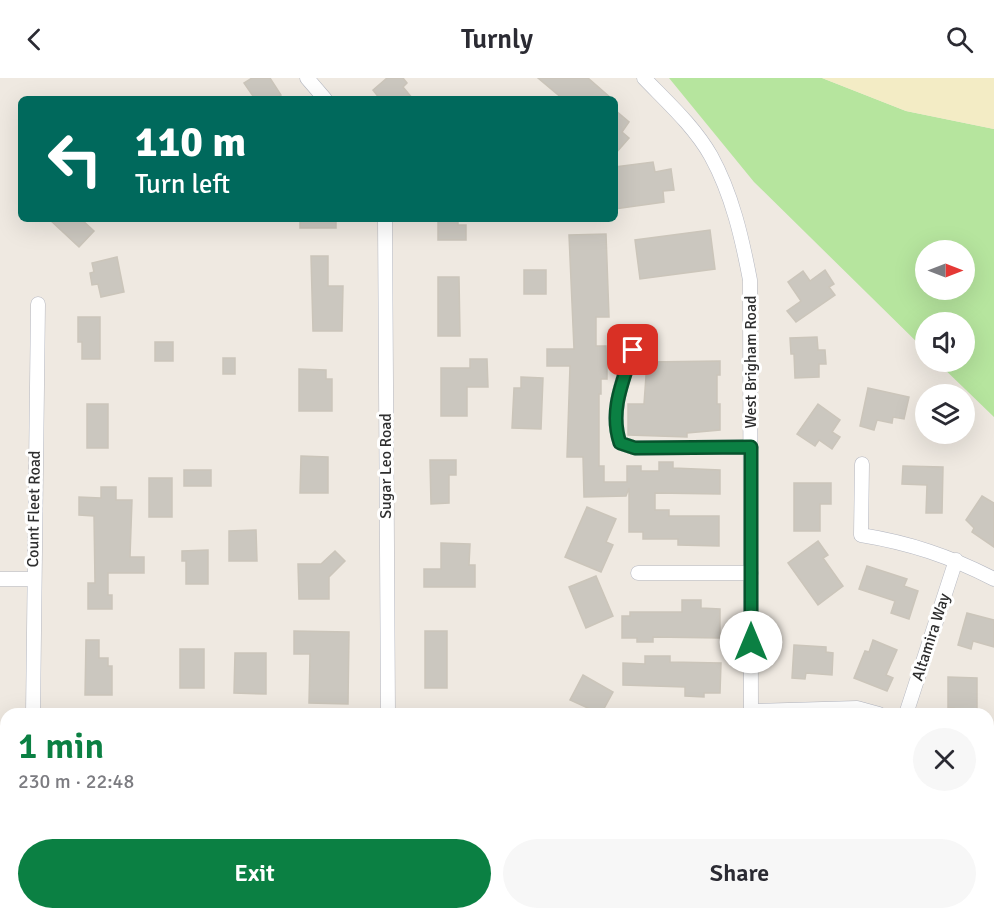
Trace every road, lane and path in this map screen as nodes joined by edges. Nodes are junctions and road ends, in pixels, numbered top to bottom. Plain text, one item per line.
1 (307, 78) edge
2 (644, 78) edge
3 (322, 96) edge
4 (385, 222) edge
5 (38, 304) dead end
6 (633, 350) dead end
7 (751, 447) junction
8 (862, 464) dead end
9 (956, 560) junction
10 (638, 573) dead end
11 (751, 573) junction
12 (0, 579) edge
13 (33, 579) junction
14 (994, 579) edge
15 (33, 708) edge
16 (388, 708) edge
17 (751, 708) edge
18 (908, 708) edge

1 - 3 street
2 - 7 street, West Brigham Road
4 - 16 street, Sugar Leo Road
5 - 13 street, Count Fleet Road
6 - 7 street
7 - 11 street, West Brigham Road
8 - 9 street
9 - 14 street
9 - 18 street, Altamira Way
10 - 11 street
11 - 17 street, West Brigham Road
12 - 13 street
13 - 15 street, Count Fleet Road

